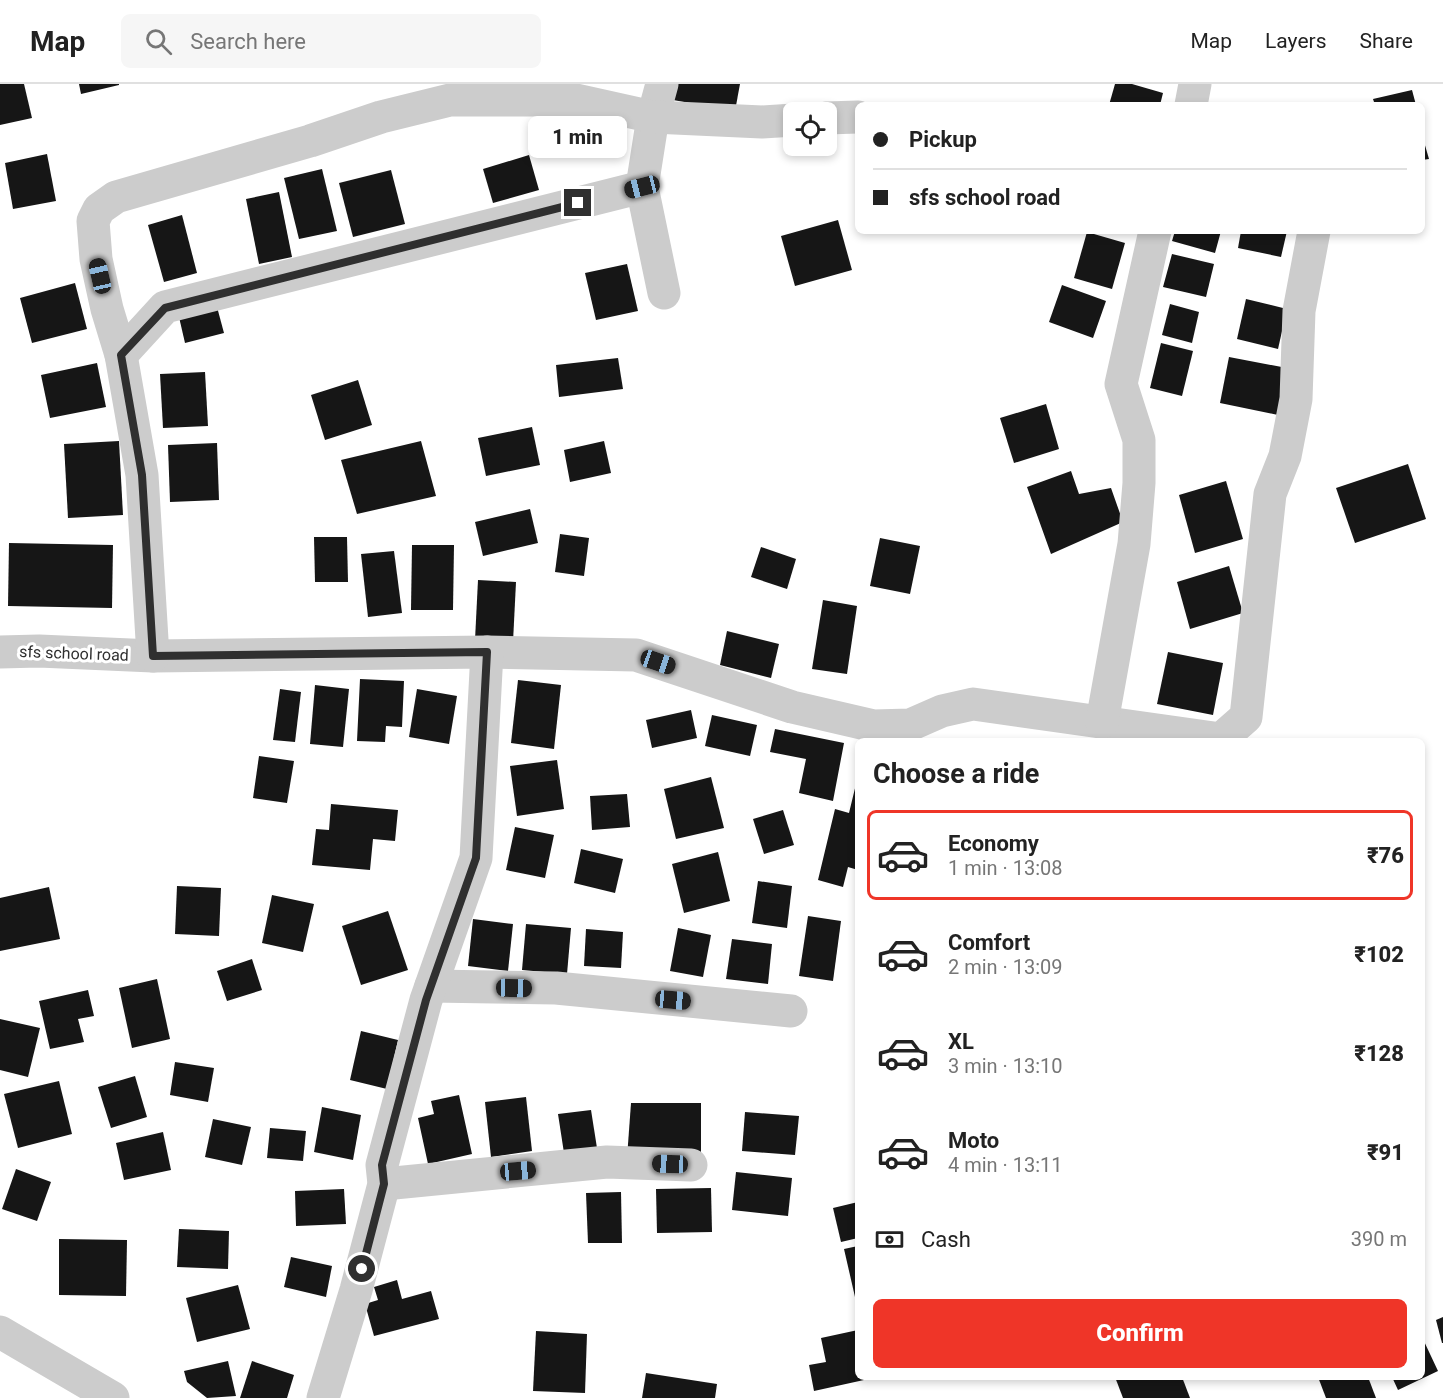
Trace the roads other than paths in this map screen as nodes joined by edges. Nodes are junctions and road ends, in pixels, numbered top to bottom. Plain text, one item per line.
1 (663, 84) edge
2 (1195, 84) edge
3 (1192, 102) edge
4 (653, 117) junction
5 (855, 117) edge
6 (837, 118) edge
7 (783, 121) edge
8 (642, 187) junction
9 (1154, 234) edge
10 (1313, 234) edge
11 (664, 292) dead end
12 (121, 355) junction
13 (0, 652) edge
14 (487, 652) junction
15 (153, 656) junction
16 (1102, 722) junction
17 (1214, 738) edge
18 (1222, 738) edge
19 (431, 986) junction
20 (791, 1011) dead end
21 (691, 1165) dead end
22 (384, 1184) junction
23 (0, 1332) edge
24 (113, 1398) edge
25 (323, 1398) edge

1 - 4 street
2 - 3 street
4 - 7 street, sfs school road
4 - 8 street
4 - 12 street, sfs school road
5 - 6 street
8 - 11 street
8 - 12 street
9 - 16 street
10 - 18 street
12 - 15 street, sfs school road
13 - 15 street, sfs school road
14 - 15 street
14 - 16 street
14 - 19 street
16 - 17 street
19 - 20 street
19 - 22 street
21 - 22 street
22 - 25 street
23 - 24 street

